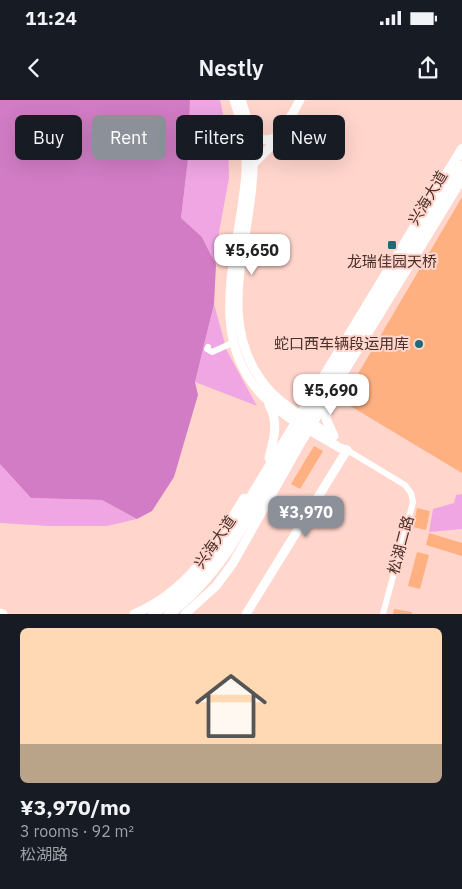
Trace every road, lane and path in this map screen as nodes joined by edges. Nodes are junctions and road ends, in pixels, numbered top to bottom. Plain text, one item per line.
1 (234, 100) edge
2 (241, 100) edge
3 (300, 100) edge
4 (245, 115) edge
5 (292, 115) edge
6 (462, 142) edge
7 (273, 144) edge
8 (462, 149) edge
9 (253, 160) edge
10 (254, 164) junction
11 (462, 166) edge
12 (246, 171) junction
13 (462, 179) edge
14 (232, 342) junction
15 (208, 347) dead end
16 (329, 396) junction
17 (265, 398) junction
18 (295, 416) junction
19 (311, 426) junction
20 (325, 439) junction
21 (336, 440) junction
22 (299, 446) junction
23 (346, 450) junction
24 (269, 458) junction
25 (134, 614) edge
26 (153, 614) edge
27 (170, 614) edge
28 (185, 614) edge
29 (246, 614) edge
30 (383, 614) edge

1 - 12 street
2 - 4 street
3 - 5 street
6 - 18 street, 兴海大道
7 - 10 street
8 - 26 main road
9 - 10 street
10 - 12 street
10 - 18 street
11 - 27 main road
12 - 14 street
13 - 16 street, 兴海大道
14 - 15 street
14 - 17 street
16 - 19 street, 兴海大道
16 - 21 street
17 - 18 street
17 - 24 street
18 - 19 street
18 - 24 street, 兴海大道
19 - 20 street
19 - 21 street
19 - 22 street, 兴海大道
20 - 22 street
20 - 23 street
21 - 23 street
22 - 28 street, 兴海大道
23 - 29 street
23 - 30 street, 松湖二路
24 - 25 street, 兴海大道

